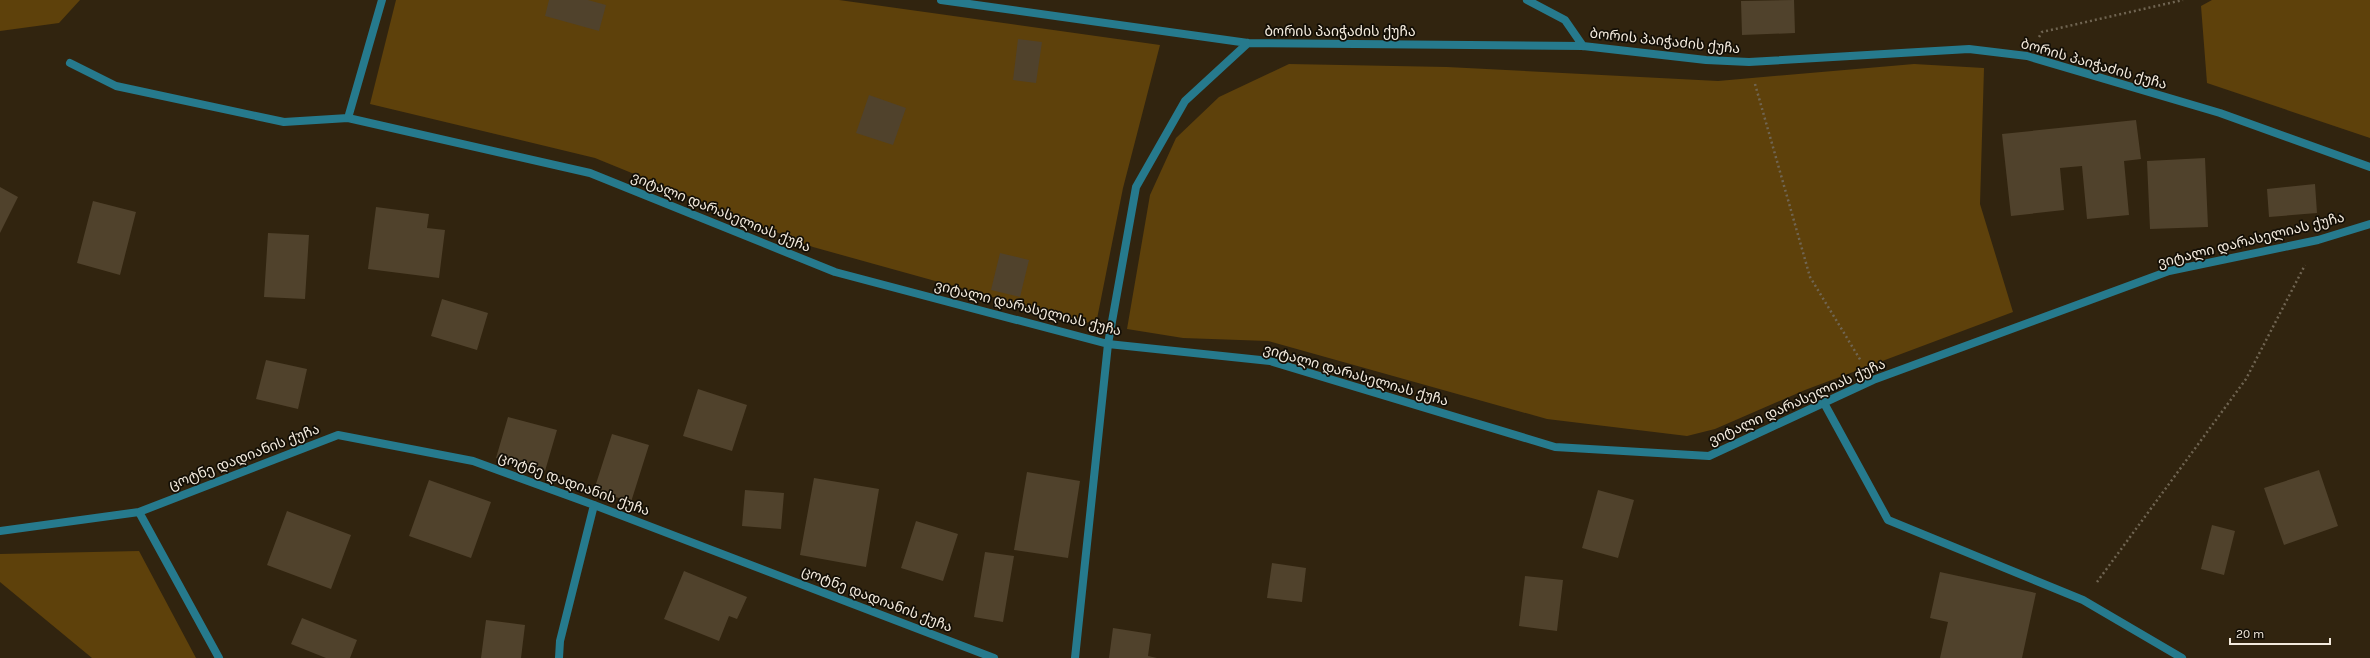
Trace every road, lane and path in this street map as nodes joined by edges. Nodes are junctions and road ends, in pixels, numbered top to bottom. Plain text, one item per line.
1 (382, 0) edge
2 (941, 0) edge
3 (1527, 0) edge
4 (2183, 0) edge
5 (1248, 43) junction
6 (1583, 46) junction
7 (2027, 56) junction
8 (1749, 62) junction
9 (70, 63) dead end
10 (348, 118) junction
11 (2370, 167) edge
12 (2370, 224) edge
13 (2318, 240) junction
14 (1108, 344) junction
15 (1873, 380) junction
16 (1824, 403) junction
17 (594, 505) junction
18 (139, 512) junction
19 (0, 531) edge
20 (2083, 600) junction
21 (218, 658) edge
22 (559, 658) edge
23 (994, 658) edge
24 (1075, 658) edge
25 (2182, 658) edge

1 - 10 street
2 - 5 street, ბორის პაიჭაძის ქუჩა
3 - 6 street
4 - 7 path
5 - 6 street, ბორის პაიჭაძის ქუჩა
5 - 14 street
6 - 8 street, ბორის პაიჭაძის ქუჩა
7 - 8 street, ბორის პაიჭაძის ქუჩა
7 - 11 street, ბორის პაიჭაძის ქუჩა
8 - 15 path
9 - 10 street, ვიტალი დარასელიას ქუჩა
10 - 14 street, ვიტალი დარასელიას ქუჩა
12 - 13 street, ვიტალი დარასელიას ქუჩა
13 - 15 street, ვიტალი დარასელიას ქუჩა
13 - 20 path
14 - 16 street, ვიტალი დარასელიას ქუჩა
14 - 24 street
15 - 16 street, ვიტალი დარასელიას ქუჩა
16 - 20 street
17 - 18 street, ცოტნე დადიანის ქუჩა
17 - 22 street
17 - 23 street, ცოტნე დადიანის ქუჩა
18 - 19 street, ცოტნე დადიანის ქუჩა
18 - 21 street
20 - 25 street

